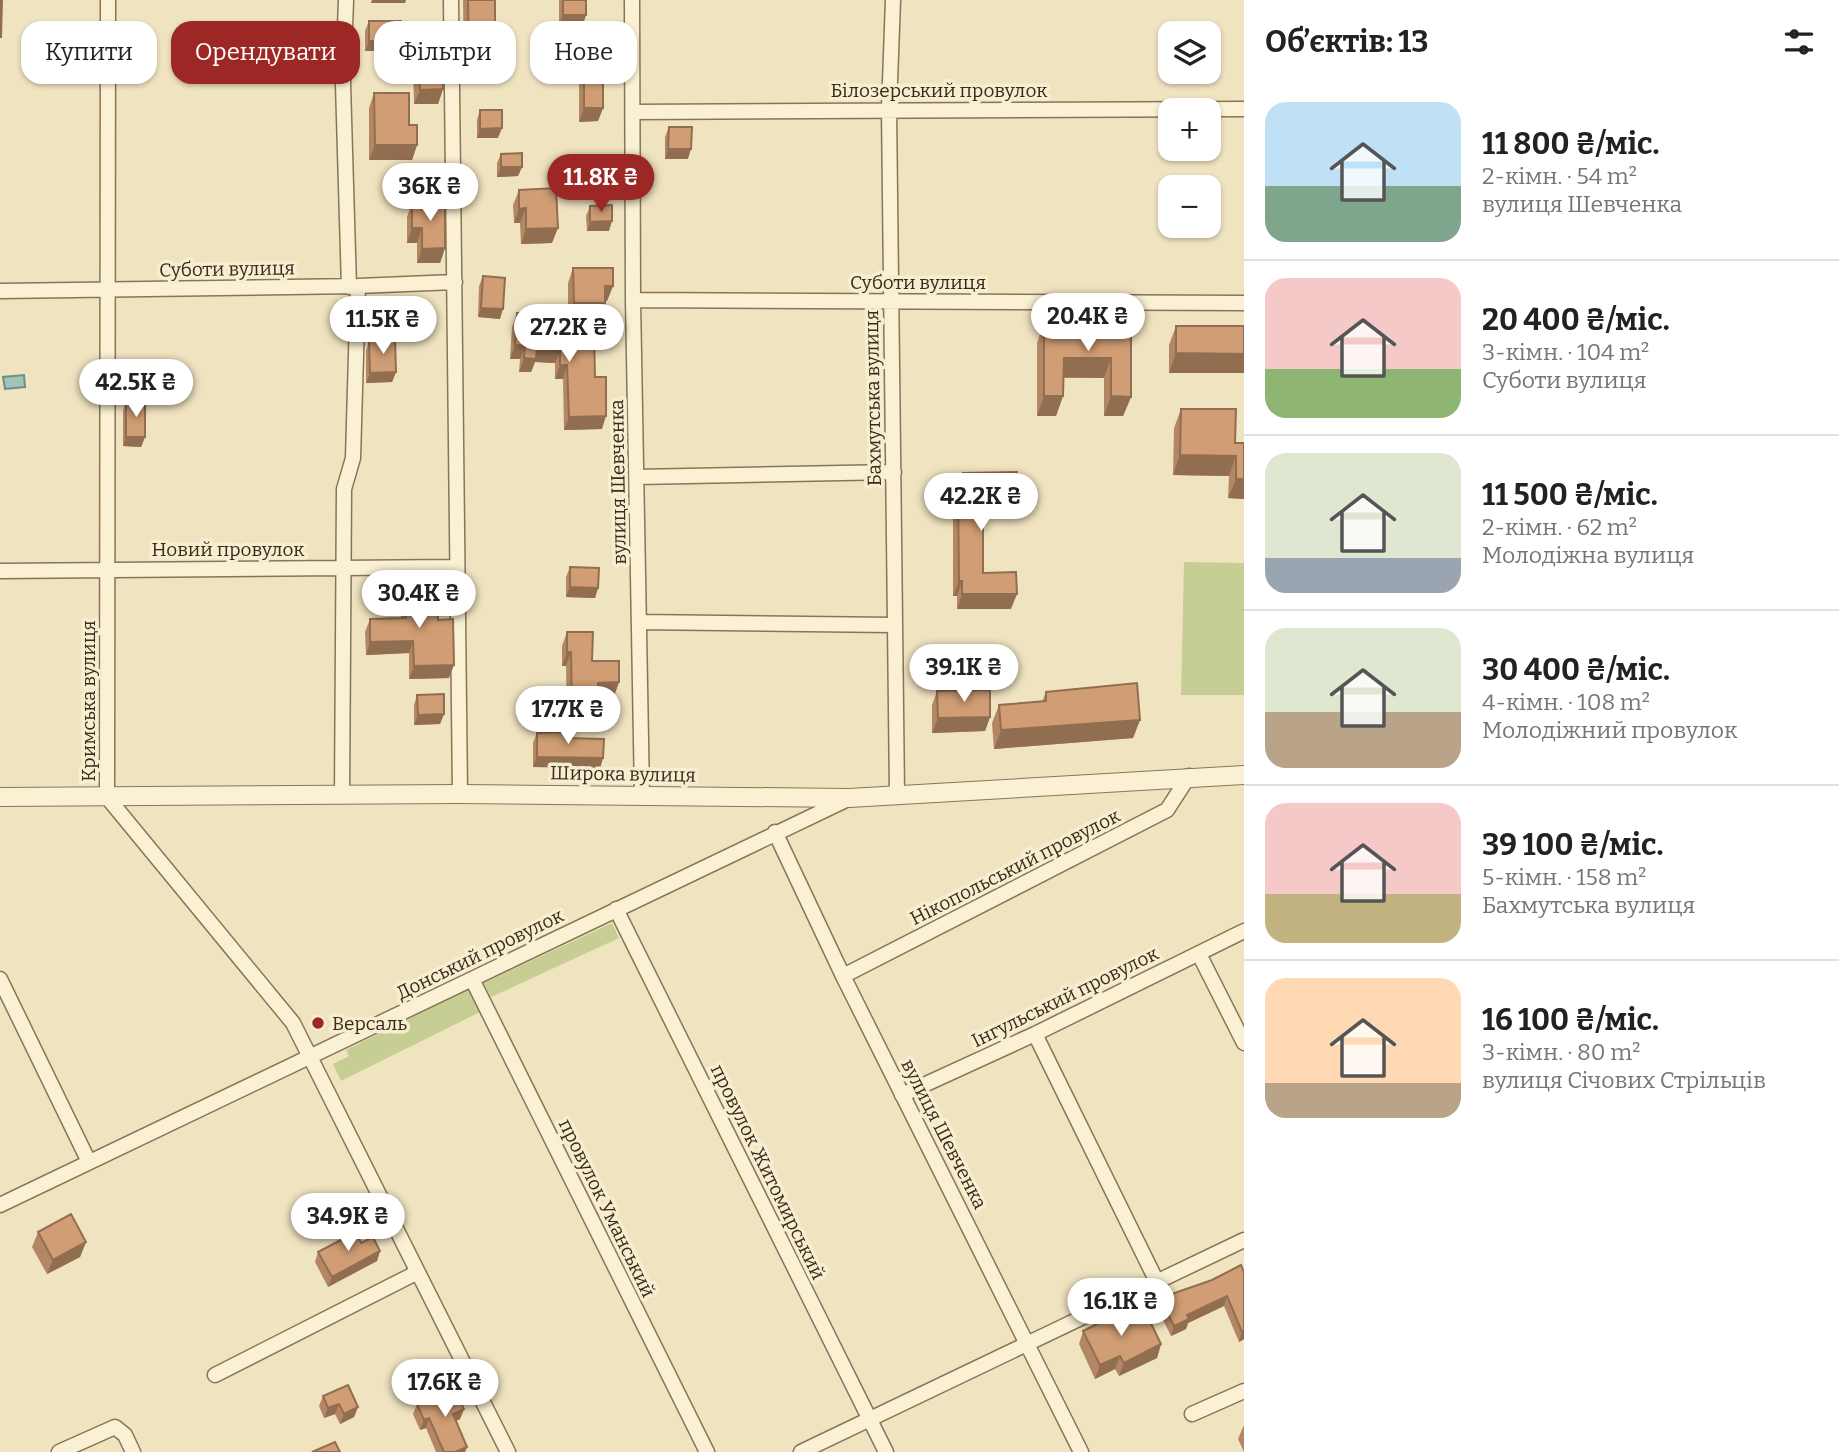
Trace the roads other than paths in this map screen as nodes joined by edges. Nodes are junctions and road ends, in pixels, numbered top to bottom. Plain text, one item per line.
1 (108, 0) edge
2 (346, 0) edge
3 (451, 0) edge
4 (632, 0) edge
5 (893, 0) edge
6 (1244, 108) edge
7 (889, 109) junction
8 (635, 112) junction
9 (455, 282) junction
10 (354, 286) junction
11 (107, 290) junction
12 (0, 291) edge
13 (633, 300) junction
14 (891, 301) junction
15 (1244, 303) edge
16 (894, 472) junction
17 (638, 477) junction
18 (457, 567) junction
19 (108, 568) junction
20 (343, 569) junction
21 (0, 570) edge
22 (639, 622) junction
23 (894, 625) junction
24 (1244, 775) edge
25 (1189, 776) junction
26 (460, 794) junction
27 (642, 795) junction
28 (897, 795) junction
29 (342, 796) junction
30 (0, 797) edge
31 (107, 797) junction
32 (849, 798) junction
33 (775, 832) junction
34 (616, 909) junction
35 (1244, 931) edge
36 (1199, 954) junction
37 (844, 976) junction
38 (0, 979) edge
39 (473, 981) junction
40 (1035, 1034) junction
41 (1244, 1043) edge
42 (308, 1056) junction
43 (902, 1095) junction
44 (89, 1162) junction
45 (0, 1205) edge
46 (1243, 1244) edge
47 (416, 1273) junction
48 (1157, 1282) junction
49 (1028, 1343) junction
50 (215, 1375) dead end
51 (1244, 1391) edge
52 (1192, 1414) dead end
53 (870, 1420) junction
54 (59, 1452) edge
55 (133, 1452) edge
56 (508, 1452) edge
57 (707, 1452) edge
58 (801, 1452) edge
59 (886, 1452) edge
60 (1081, 1452) edge

1 - 11 street, Кримська вулиця
2 - 10 street
3 - 9 street
4 - 8 street, вулиця Шевченка
5 - 7 street, Бахмутська вулиця
6 - 7 street, Білозерський провулок
7 - 8 street, Білозерський провулок
7 - 14 street, Бахмутська вулиця
8 - 13 street, вулиця Шевченка
9 - 10 street, Суботи вулиця
9 - 18 street
10 - 11 street, Суботи вулиця
10 - 20 street
11 - 12 street, Суботи вулиця
11 - 19 street, Кримська вулиця
13 - 14 street, Суботи вулиця
13 - 17 street, вулиця Шевченка
14 - 15 street, Суботи вулиця
14 - 16 street, Бахмутська вулиця
16 - 17 street
16 - 23 street, Бахмутська вулиця
17 - 22 street, вулиця Шевченка
18 - 20 street, Новий провулок
18 - 26 street
19 - 20 street, Новий провулок
19 - 21 street, Новий провулок
19 - 31 street, Кримська вулиця
20 - 29 street
22 - 23 street
22 - 27 street, вулиця Шевченка
23 - 28 street, Бахмутська вулиця
24 - 25 street, Широка вулиця
25 - 28 street, Широка вулиця
25 - 37 street, Нікопольський провулок
26 - 27 street, Широка вулиця
26 - 29 street, Широка вулиця
27 - 32 street, Широка вулиця
28 - 32 street, Широка вулиця
29 - 31 street, Широка вулиця
30 - 31 street, Широка вулиця
31 - 42 street, Кримська вулиця
32 - 33 street, Донський провулок
33 - 34 street, Донський провулок
33 - 37 street, вулиця Шевченка
34 - 39 street, Донський провулок
34 - 53 street, провулок Житомирський
35 - 36 street, Інгульський провулок
36 - 40 street, Інгульський провулок
36 - 41 street
37 - 43 street, вулиця Шевченка
38 - 44 street
39 - 42 street, Донський провулок
39 - 57 street, провулок Уманський
40 - 43 street, Інгульський провулок
40 - 48 street
42 - 44 street, Донський провулок
42 - 47 street, Кримська вулиця
43 - 49 street, вулиця Шевченка
44 - 45 street, Донський провулок
46 - 48 street
47 - 50 street
47 - 56 street, Кримська вулиця
48 - 49 street
49 - 53 street
49 - 60 street, вулиця Шевченка
51 - 52 street
53 - 58 street
53 - 59 street, провулок Житомирський
54 - 55 street

